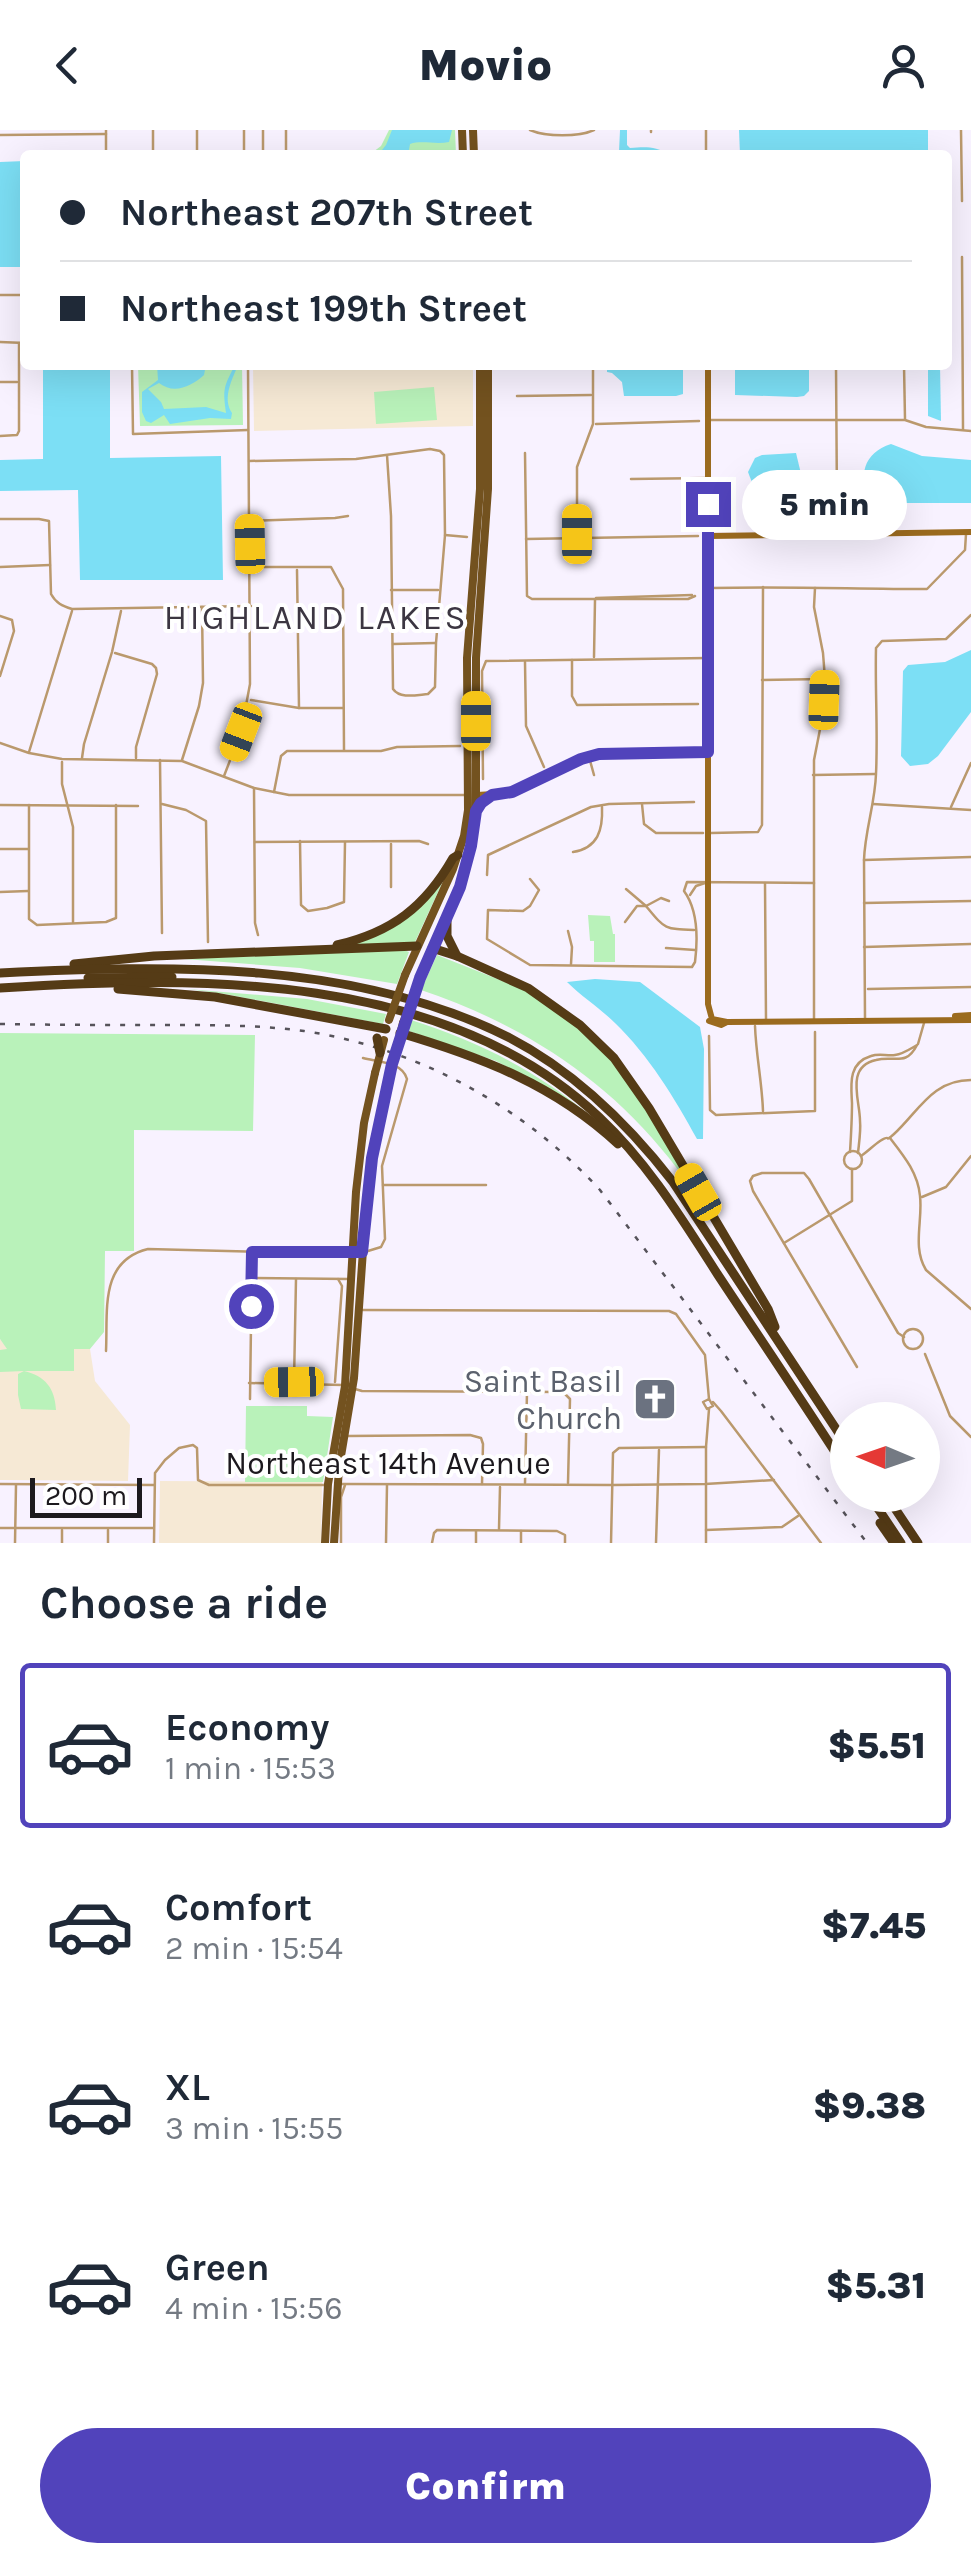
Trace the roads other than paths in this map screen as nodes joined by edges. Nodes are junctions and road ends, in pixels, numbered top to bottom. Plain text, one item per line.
1 (462, 130) edge
2 (961, 130) edge
3 (594, 131) edge
4 (106, 132) edge
5 (532, 132) edge
6 (0, 135) edge
7 (462, 150) edge
8 (962, 201) dead end
9 (962, 257) dead end
10 (0, 342) edge
11 (18, 343) joint
12 (132, 370) edge
13 (248, 370) edge
14 (480, 370) edge
15 (488, 370) edge
16 (593, 370) edge
17 (708, 370) edge
18 (836, 370) edge
19 (904, 370) edge
20 (0, 382) edge
21 (18, 382) junction
22 (593, 395) junction
23 (517, 396) dead end
24 (905, 420) junction
25 (704, 421) junction
26 (836, 421) junction
27 (593, 424) junction
28 (248, 430) junction
29 (963, 431) junction
30 (971, 431) edge
31 (0, 436) edge
32 (525, 454) dead end
33 (387, 455) junction
34 (249, 461) junction
35 (708, 478) junction
36 (631, 479) dead end
37 (348, 516) dead end
38 (0, 519) edge
39 (250, 520) junction
40 (968, 532) edge
41 (838, 533) junction
42 (445, 536) junction
43 (698, 536) dead end
44 (709, 536) junction
45 (468, 537) dead end
46 (577, 538) junction
47 (526, 539) junction
48 (52, 565) junction
49 (0, 567) edge
50 (250, 567) junction
51 (297, 568) junction
52 (763, 586) junction
53 (710, 588) junction
54 (815, 588) junction
55 (392, 590) junction
56 (440, 590) junction
57 (594, 598) junction
58 (251, 606) junction
59 (202, 607) junction
60 (72, 609) junction
61 (122, 609) junction
62 (0, 616) edge
63 (971, 616) edge
64 (436, 643) junction
65 (392, 644) junction
66 (112, 652) junction
67 (709, 658) junction
68 (525, 659) junction
69 (572, 659) junction
70 (594, 659) junction
71 (0, 676) edge
72 (825, 679) junction
73 (762, 680) junction
74 (249, 699) junction
75 (698, 704) dead end
76 (299, 708) junction
77 (344, 708) junction
78 (0, 743) edge
79 (460, 746) dead end
80 (344, 750) junction
81 (708, 752) junction
82 (29, 753) junction
83 (589, 757) junction
84 (136, 759) junction
85 (160, 759) junction
86 (62, 760) junction
87 (82, 760) junction
88 (182, 761) junction
89 (971, 763) edge
90 (544, 767) dead end
91 (594, 774) dead end
92 (814, 774) junction
93 (876, 774) junction
94 (224, 778) junction
95 (482, 779) dead end
96 (254, 788) junction
97 (274, 792) junction
98 (472, 795) junction
99 (492, 795) junction
100 (694, 802) dead end
101 (68, 804) junction
102 (160, 804) junction
103 (642, 804) junction
104 (874, 804) junction
105 (29, 805) junction
106 (116, 805) junction
107 (602, 805) junction
108 (0, 806) edge
109 (138, 806) dead end
110 (951, 809) junction
111 (971, 810) edge
112 (476, 811) junction
113 (708, 833) junction
114 (300, 841) junction
115 (345, 841) junction
116 (391, 841) junction
117 (255, 842) junction
118 (428, 844) dead end
119 (0, 849) edge
120 (29, 849) junction
121 (573, 852) dead end
122 (458, 855) junction
123 (971, 858) edge
124 (864, 860) junction
125 (487, 875) dead end
126 (530, 879) dead end
127 (704, 882) junction
128 (765, 883) junction
129 (814, 883) junction
130 (391, 887) dead end
131 (626, 889) dead end
132 (30, 891) junction
133 (0, 892) edge
134 (689, 896) junction
135 (669, 901) dead end
136 (971, 901) edge
137 (864, 903) junction
138 (646, 906) junction
139 (447, 917) junction
140 (625, 922) dead end
141 (73, 924) junction
142 (696, 930) junction
143 (568, 931) dead end
144 (162, 933) dead end
145 (258, 935) dead end
146 (208, 942) dead end
147 (971, 944) edge
148 (418, 946) junction
149 (864, 946) junction
150 (325, 948) junction
151 (432, 948) junction
152 (666, 948) dead end
153 (696, 950) junction
154 (458, 956) junction
155 (74, 964) junction
156 (571, 966) junction
157 (0, 970) edge
158 (0, 986) edge
159 (971, 987) edge
160 (864, 989) junction
161 (971, 1017) edge
162 (865, 1019) junction
163 (908, 1019) junction
164 (923, 1019) junction
165 (766, 1020) junction
166 (814, 1020) junction
167 (754, 1021) junction
168 (402, 1028) junction
169 (384, 1031) junction
170 (815, 1032) dead end
171 (709, 1036) dead end
172 (422, 1040) junction
173 (399, 1046) junction
174 (917, 1046) junction
175 (380, 1053) joint
176 (363, 1058) dead end
177 (971, 1080) edge
178 (764, 1113) junction
179 (851, 1124) junction
180 (860, 1125) junction
181 (890, 1138) junction
182 (850, 1152) junction
183 (860, 1154) junction
184 (971, 1156) edge
185 (852, 1169) junction
186 (656, 1180) junction
187 (383, 1185) junction
188 (486, 1185) dead end
189 (921, 1198) junction
190 (831, 1215) junction
191 (784, 1243) junction
192 (252, 1252) junction
193 (357, 1252) junction
194 (251, 1278) junction
195 (296, 1279) junction
196 (338, 1279) junction
197 (350, 1279) junction
198 (353, 1310) junction
199 (971, 1310) edge
200 (775, 1327) junction
201 (904, 1337) dead end
202 (106, 1350) dead end
203 (925, 1354) dead end
204 (857, 1367) dead end
205 (707, 1380) junction
206 (294, 1382) junction
207 (249, 1383) junction
208 (334, 1384) junction
209 (349, 1387) junction
210 (527, 1392) junction
211 (250, 1399) dead end
212 (711, 1401) junction
213 (703, 1404) junction
214 (710, 1408) junction
215 (830, 1410) edge
216 (722, 1411) junction
217 (830, 1421) edge
218 (706, 1423) junction
219 (830, 1435) edge
220 (345, 1436) junction
221 (971, 1437) edge
222 (830, 1445) edge
223 (659, 1447) junction
224 (706, 1448) junction
225 (774, 1480) junction
226 (0, 1484) edge
227 (16, 1484) junction
228 (337, 1484) junction
229 (387, 1484) junction
230 (482, 1484) junction
231 (658, 1484) junction
232 (705, 1484) junction
233 (155, 1485) junction
234 (500, 1485) junction
235 (525, 1485) junction
236 (568, 1485) junction
237 (612, 1486) junction
238 (876, 1512) edge
239 (878, 1512) edge
240 (893, 1512) edge
241 (800, 1515) junction
242 (0, 1528) edge
243 (15, 1528) junction
244 (62, 1528) junction
245 (108, 1528) junction
246 (154, 1528) junction
247 (706, 1530) junction
248 (476, 1531) junction
249 (499, 1531) junction
250 (522, 1531) junction
251 (432, 1541) edge
252 (15, 1543) edge
253 (62, 1543) edge
254 (108, 1543) edge
255 (154, 1543) edge
256 (325, 1543) edge
257 (338, 1543) edge
258 (386, 1543) edge
259 (476, 1543) edge
260 (521, 1543) edge
261 (565, 1543) edge
262 (611, 1543) edge
263 (656, 1543) edge
264 (706, 1543) edge
265 (820, 1543) edge
266 (894, 1543) edge
267 (901, 1543) edge
268 (914, 1543) edge

1 - 7 main road
2 - 8 street
3 - 5 street
4 - 6 street
9 - 29 street
10 - 11 street
11 - 21 street
12 - 28 street
13 - 28 street
14 - 98 main road
15 - 98 main road
16 - 22 street
17 - 25 street
18 - 26 street
19 - 24 street
20 - 21 street
21 - 31 street
22 - 23 street
22 - 27 street
24 - 26 street
24 - 29 street
25 - 26 street
25 - 27 street
25 - 35 street
26 - 41 street
27 - 46 street
28 - 34 street
29 - 30 street
32 - 47 street
33 - 34 street
33 - 42 street
33 - 55 street
34 - 39 street
35 - 36 street
35 - 44 street
37 - 39 street
38 - 48 street
39 - 50 street
40 - 41 street
40 - 54 street
41 - 44 street
42 - 45 street
42 - 56 street
43 - 46 street
44 - 53 street
46 - 47 street
47 - 57 street
48 - 49 street
48 - 60 street
50 - 51 street
50 - 58 street
51 - 76 street
51 - 77 street
52 - 53 street
52 - 54 street
52 - 73 street
53 - 67 street
54 - 72 street
55 - 56 street
55 - 65 street
56 - 64 street
57 - 57 street
57 - 70 street
58 - 59 street
58 - 74 street
59 - 61 street
59 - 88 street
60 - 61 street
60 - 82 street
61 - 66 street
62 - 71 street
63 - 93 street
64 - 65 street
64 - 65 street
66 - 84 street
66 - 87 street
67 - 70 street
67 - 81 street
68 - 69 street
68 - 90 street
68 - 95 street
69 - 70 street
69 - 75 street
72 - 73 street
72 - 92 street
73 - 113 street
74 - 76 street
74 - 94 street
76 - 77 street
77 - 80 street
78 - 82 street
79 - 80 street
80 - 97 street
81 - 83 street
81 - 113 street
82 - 86 street
83 - 91 street
83 - 99 street
84 - 85 street
84 - 87 street
85 - 88 street
85 - 102 street
86 - 87 street
86 - 101 street
88 - 94 street
89 - 110 street
92 - 93 street
92 - 129 street
93 - 104 street
94 - 96 street
96 - 97 street
96 - 117 street
97 - 98 street
98 - 99 street
98 - 112 main road
98 - 122 main road
99 - 112 main road
100 - 103 street
101 - 105 street
101 - 106 street
101 - 141 street
102 - 144 street
102 - 146 street
103 - 107 street
103 - 113 street
104 - 110 street
104 - 124 street
105 - 108 street
105 - 120 street
106 - 109 street
106 - 141 street
107 - 121 street
107 - 125 street
110 - 111 street
112 - 139 main road
113 - 127 street
114 - 115 street
114 - 115 street
114 - 117 street
115 - 116 street
116 - 118 street
116 - 130 street
117 - 145 street
119 - 120 street
120 - 132 street
122 - 148 main road
122 - 150 highway
123 - 124 street
124 - 137 street
126 - 156 street
127 - 128 street
127 - 134 street
127 - 134 street
127 - 167 street
128 - 129 street
128 - 165 street
129 - 166 street
131 - 138 street
132 - 133 street
132 - 141 street
134 - 142 street
135 - 138 street
136 - 137 street
137 - 149 street
138 - 140 street
138 - 142 street
139 - 151 main road
139 - 154 highway
142 - 153 street
143 - 156 street
147 - 149 street
148 - 150 highway
148 - 151 main road
148 - 169 main road, bridge
149 - 160 street
150 - 155 highway
151 - 154 highway
151 - 168 main road, bridge
152 - 153 street
153 - 156 street
154 - 200 highway
155 - 157 highway
155 - 200 highway
157 - 217 highway
158 - 169 highway
158 - 186 highway
158 - 219 highway
159 - 160 street
160 - 162 street
161 - 163 street
161 - 164 street
162 - 163 street
162 - 166 street
163 - 164 street
164 - 174 street
165 - 166 street
165 - 167 street
167 - 178 street
168 - 169 main road
168 - 172 highway
168 - 173 main road
169 - 175 highway, bridge
170 - 178 street
171 - 178 street
172 - 173 highway
172 - 186 highway
173 - 193 main road, bridge
174 - 179 street
174 - 180 street
175 - 193 main road, bridge
176 - 187 street
177 - 181 street
179 - 180 street
179 - 182 street
180 - 183 street
181 - 183 street
181 - 189 street
182 - 183 street
182 - 185 street
183 - 185 street
184 - 189 street
185 - 190 street
186 - 222 highway
187 - 188 street
187 - 193 street
189 - 199 street
190 - 191 street
190 - 191 street
190 - 201 street
191 - 204 street
192 - 193 street
192 - 194 street
192 - 202 street
193 - 197 main road
193 - 198 main road
194 - 195 street
194 - 207 street
195 - 196 street
195 - 206 street
196 - 197 street
196 - 208 street
197 - 198 main road
198 - 205 street
198 - 209 main road
200 - 215 highway
203 - 221 street
205 - 212 street
205 - 213 street
206 - 207 street
206 - 208 street
207 - 211 street
208 - 209 street
209 - 210 street
209 - 220 main road
209 - 228 main road
210 - 235 street
210 - 236 street
212 - 213 street
212 - 214 street
212 - 216 street
213 - 214 street
213 - 218 street
214 - 216 street
214 - 218 street
216 - 225 street
218 - 224 street
220 - 228 main road
220 - 230 street
223 - 224 street
223 - 231 street
223 - 237 street
224 - 232 street
225 - 232 street, Northeast 14th Avenue
225 - 241 street
226 - 227 street
227 - 233 street
227 - 243 street
228 - 229 street, Northeast 14th Avenue
228 - 233 street, Northeast 14th Avenue
228 - 256 main road
228 - 257 main road
229 - 230 street, Northeast 14th Avenue
229 - 258 street
230 - 234 street, Northeast 14th Avenue
231 - 232 street, Northeast 14th Avenue
231 - 237 street, Northeast 14th Avenue
231 - 263 street
232 - 247 street
233 - 246 street
234 - 235 street, Northeast 14th Avenue
234 - 249 street
235 - 236 street, Northeast 14th Avenue
236 - 237 street, Northeast 14th Avenue
237 - 262 street
238 - 266 highway
239 - 267 highway
240 - 268 highway
241 - 247 street
241 - 265 street
242 - 243 street
243 - 244 street
243 - 252 street
244 - 245 street
244 - 253 street
245 - 246 street
245 - 254 street
246 - 255 street
247 - 264 street
248 - 249 street
248 - 251 street
248 - 259 street
249 - 250 street
250 - 260 street
250 - 261 street

